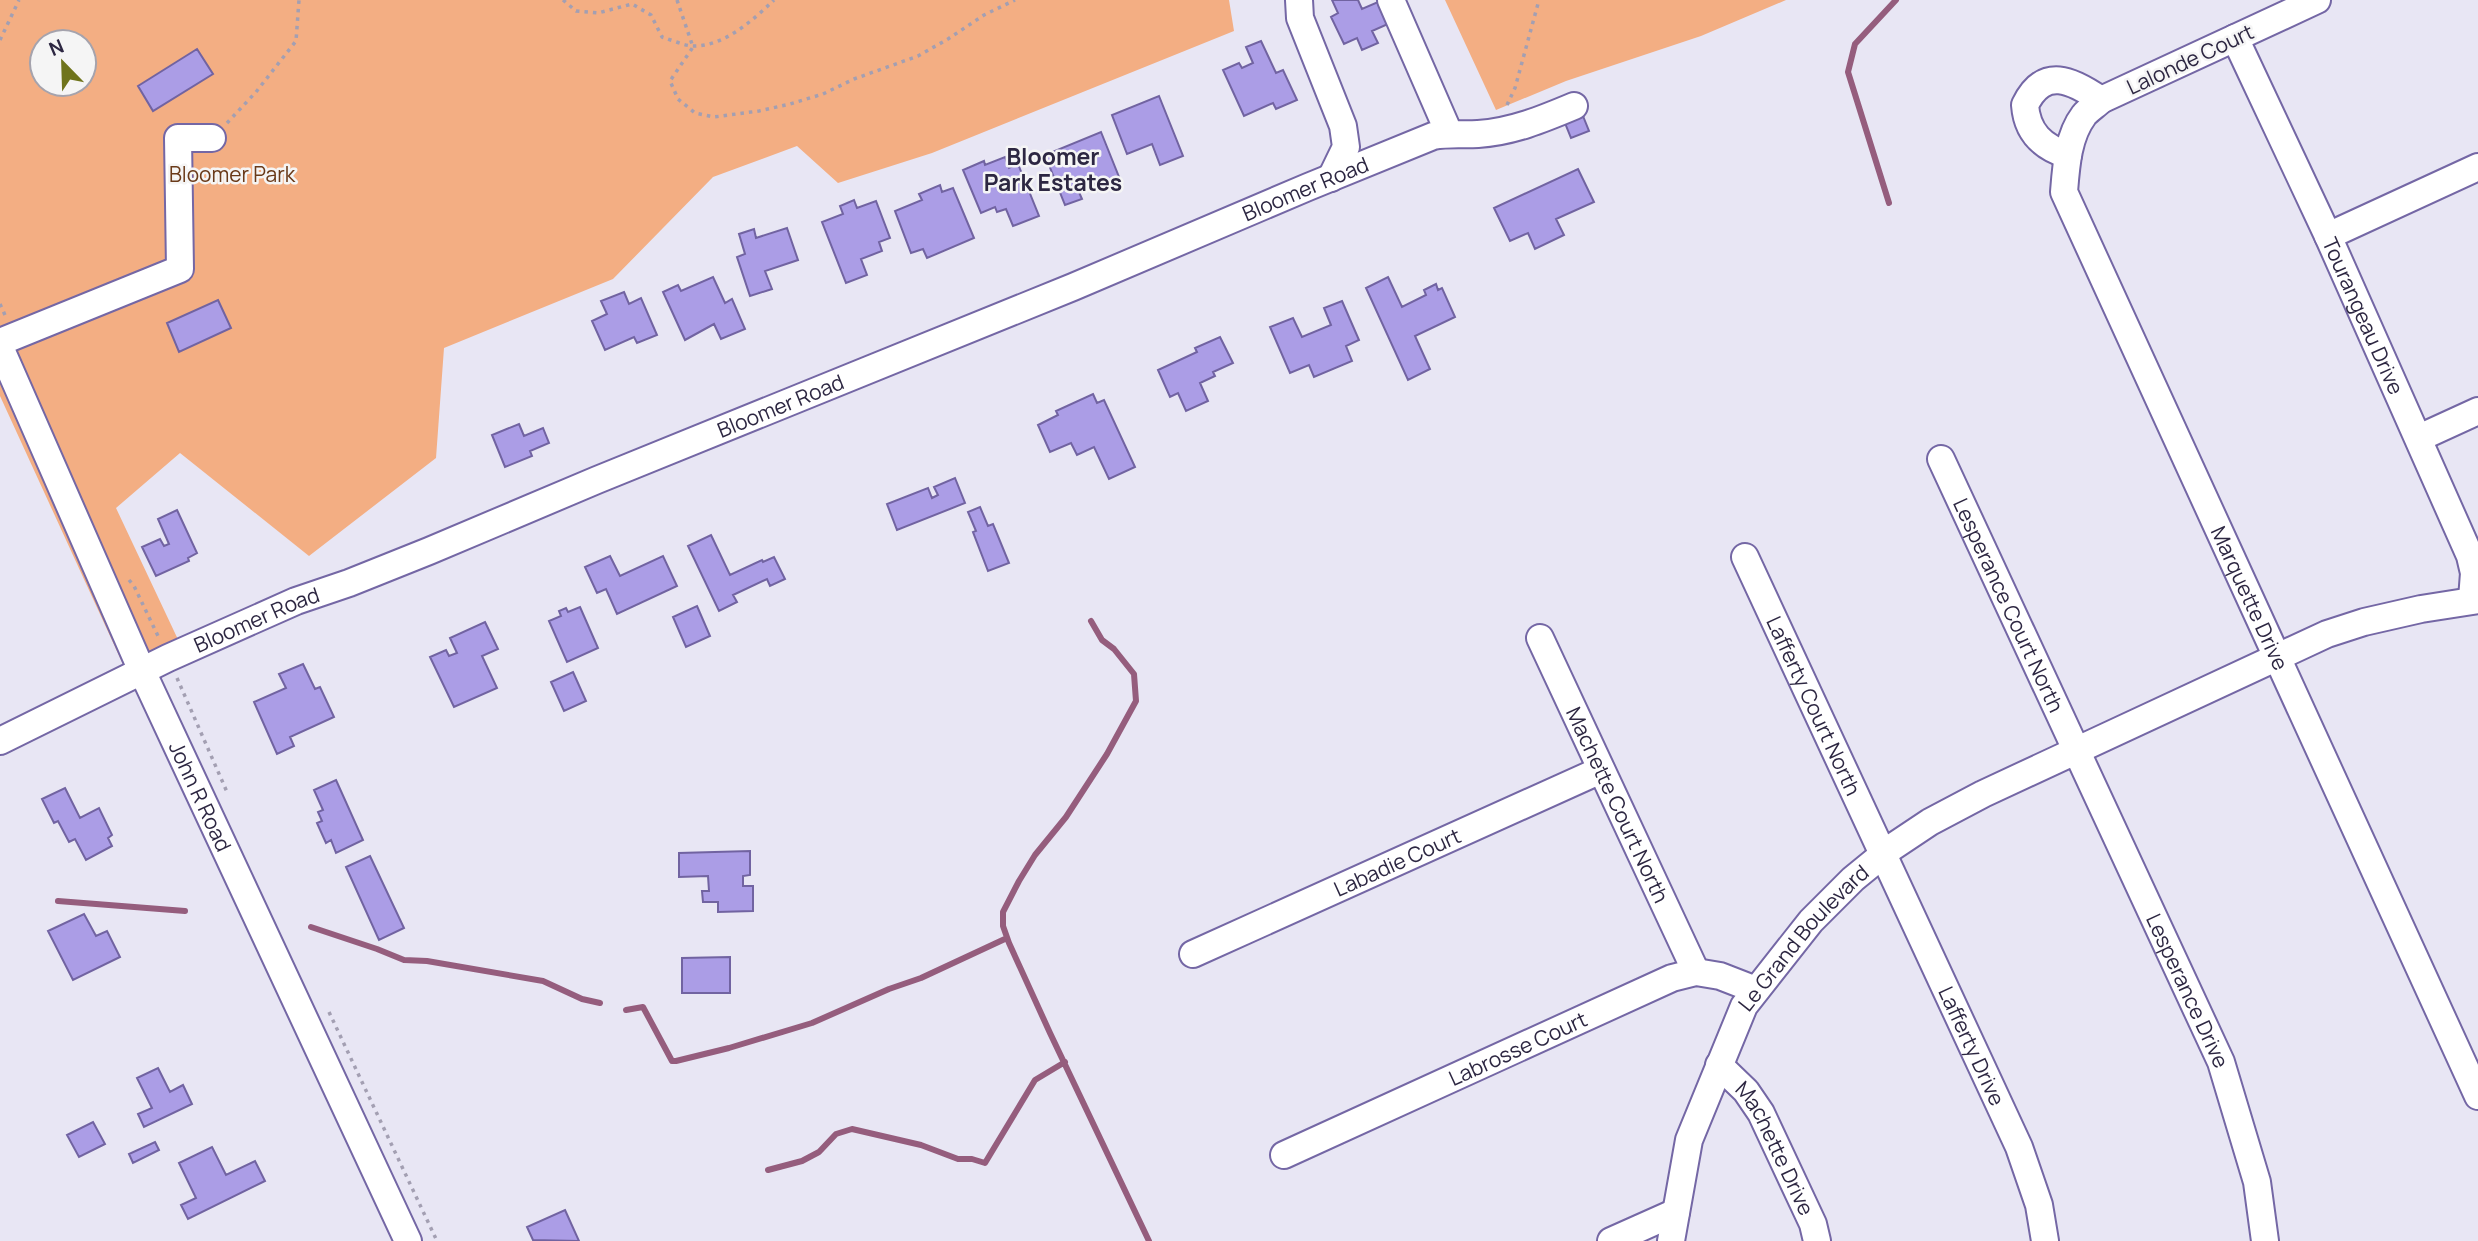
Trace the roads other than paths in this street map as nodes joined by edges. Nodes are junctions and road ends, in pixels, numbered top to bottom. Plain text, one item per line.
1 (1299, 0) edge
2 (1391, 0) edge
3 (2317, 0) edge
4 (2235, 38) junction
5 (2101, 100) junction
6 (1574, 106) dead end
7 (1450, 133) junction
8 (212, 138) road end
9 (2068, 155) junction
10 (2478, 167) edge
11 (1331, 178) junction
12 (2329, 236) junction
13 (0, 345) edge
14 (2478, 411) edge
15 (2419, 438) junction
16 (1941, 459) dead end
17 (1745, 557) dead end
18 (2475, 600) edge
19 (1540, 638) dead end
20 (2278, 657) junction
21 (142, 671) junction
22 (0, 741) edge
23 (2078, 751) junction
24 (1601, 770) junction
25 (1882, 855) junction
26 (1193, 954) dead end
27 (1696, 972) junction
28 (1756, 990) junction
29 (1719, 1065) junction
30 (2478, 1096) edge
31 (1284, 1155) dead end
32 (1676, 1212) junction
33 (408, 1241) edge
34 (1611, 1241) edge
35 (1671, 1241) edge
36 (1817, 1241) edge
37 (2045, 1241) edge
38 (2265, 1241) edge

1 - 11 street
2 - 7 street
3 - 4 street, Lalonde Court
4 - 5 street, Lalonde Court
4 - 12 street, Tourangeau Drive
5 - 9 street, Marquette Drive
5 - 9 street
6 - 7 street, Bloomer Road
7 - 11 street, Bloomer Road
8 - 13 street
9 - 20 street, Marquette Drive
10 - 12 street
11 - 21 street, Bloomer Road
12 - 15 street, Tourangeau Drive
13 - 21 street, John R Road
14 - 15 street
15 - 18 street, Tourangeau Drive
16 - 23 street, Lesperance Court North
17 - 25 street, Lafferty Court North
18 - 20 street, Le Grand Boulevard
19 - 24 street, Machette Court North
20 - 23 street, Le Grand Boulevard
20 - 30 street, Marquette Drive
21 - 22 street, Bloomer Road
21 - 33 street, John R Road
23 - 25 street, Le Grand Boulevard
23 - 38 street, Lesperance Drive
24 - 26 street, Labadie Court
24 - 27 street, Machette Court North
25 - 28 street, Le Grand Boulevard
25 - 37 street, Lafferty Drive
27 - 28 street, Labrosse Court
27 - 31 street, Labrosse Court
28 - 29 street, Le Grand Boulevard
29 - 32 street, Le Grand Boulevard
29 - 36 street, Machette Drive
32 - 34 street
32 - 35 street, Le Grand Boulevard

